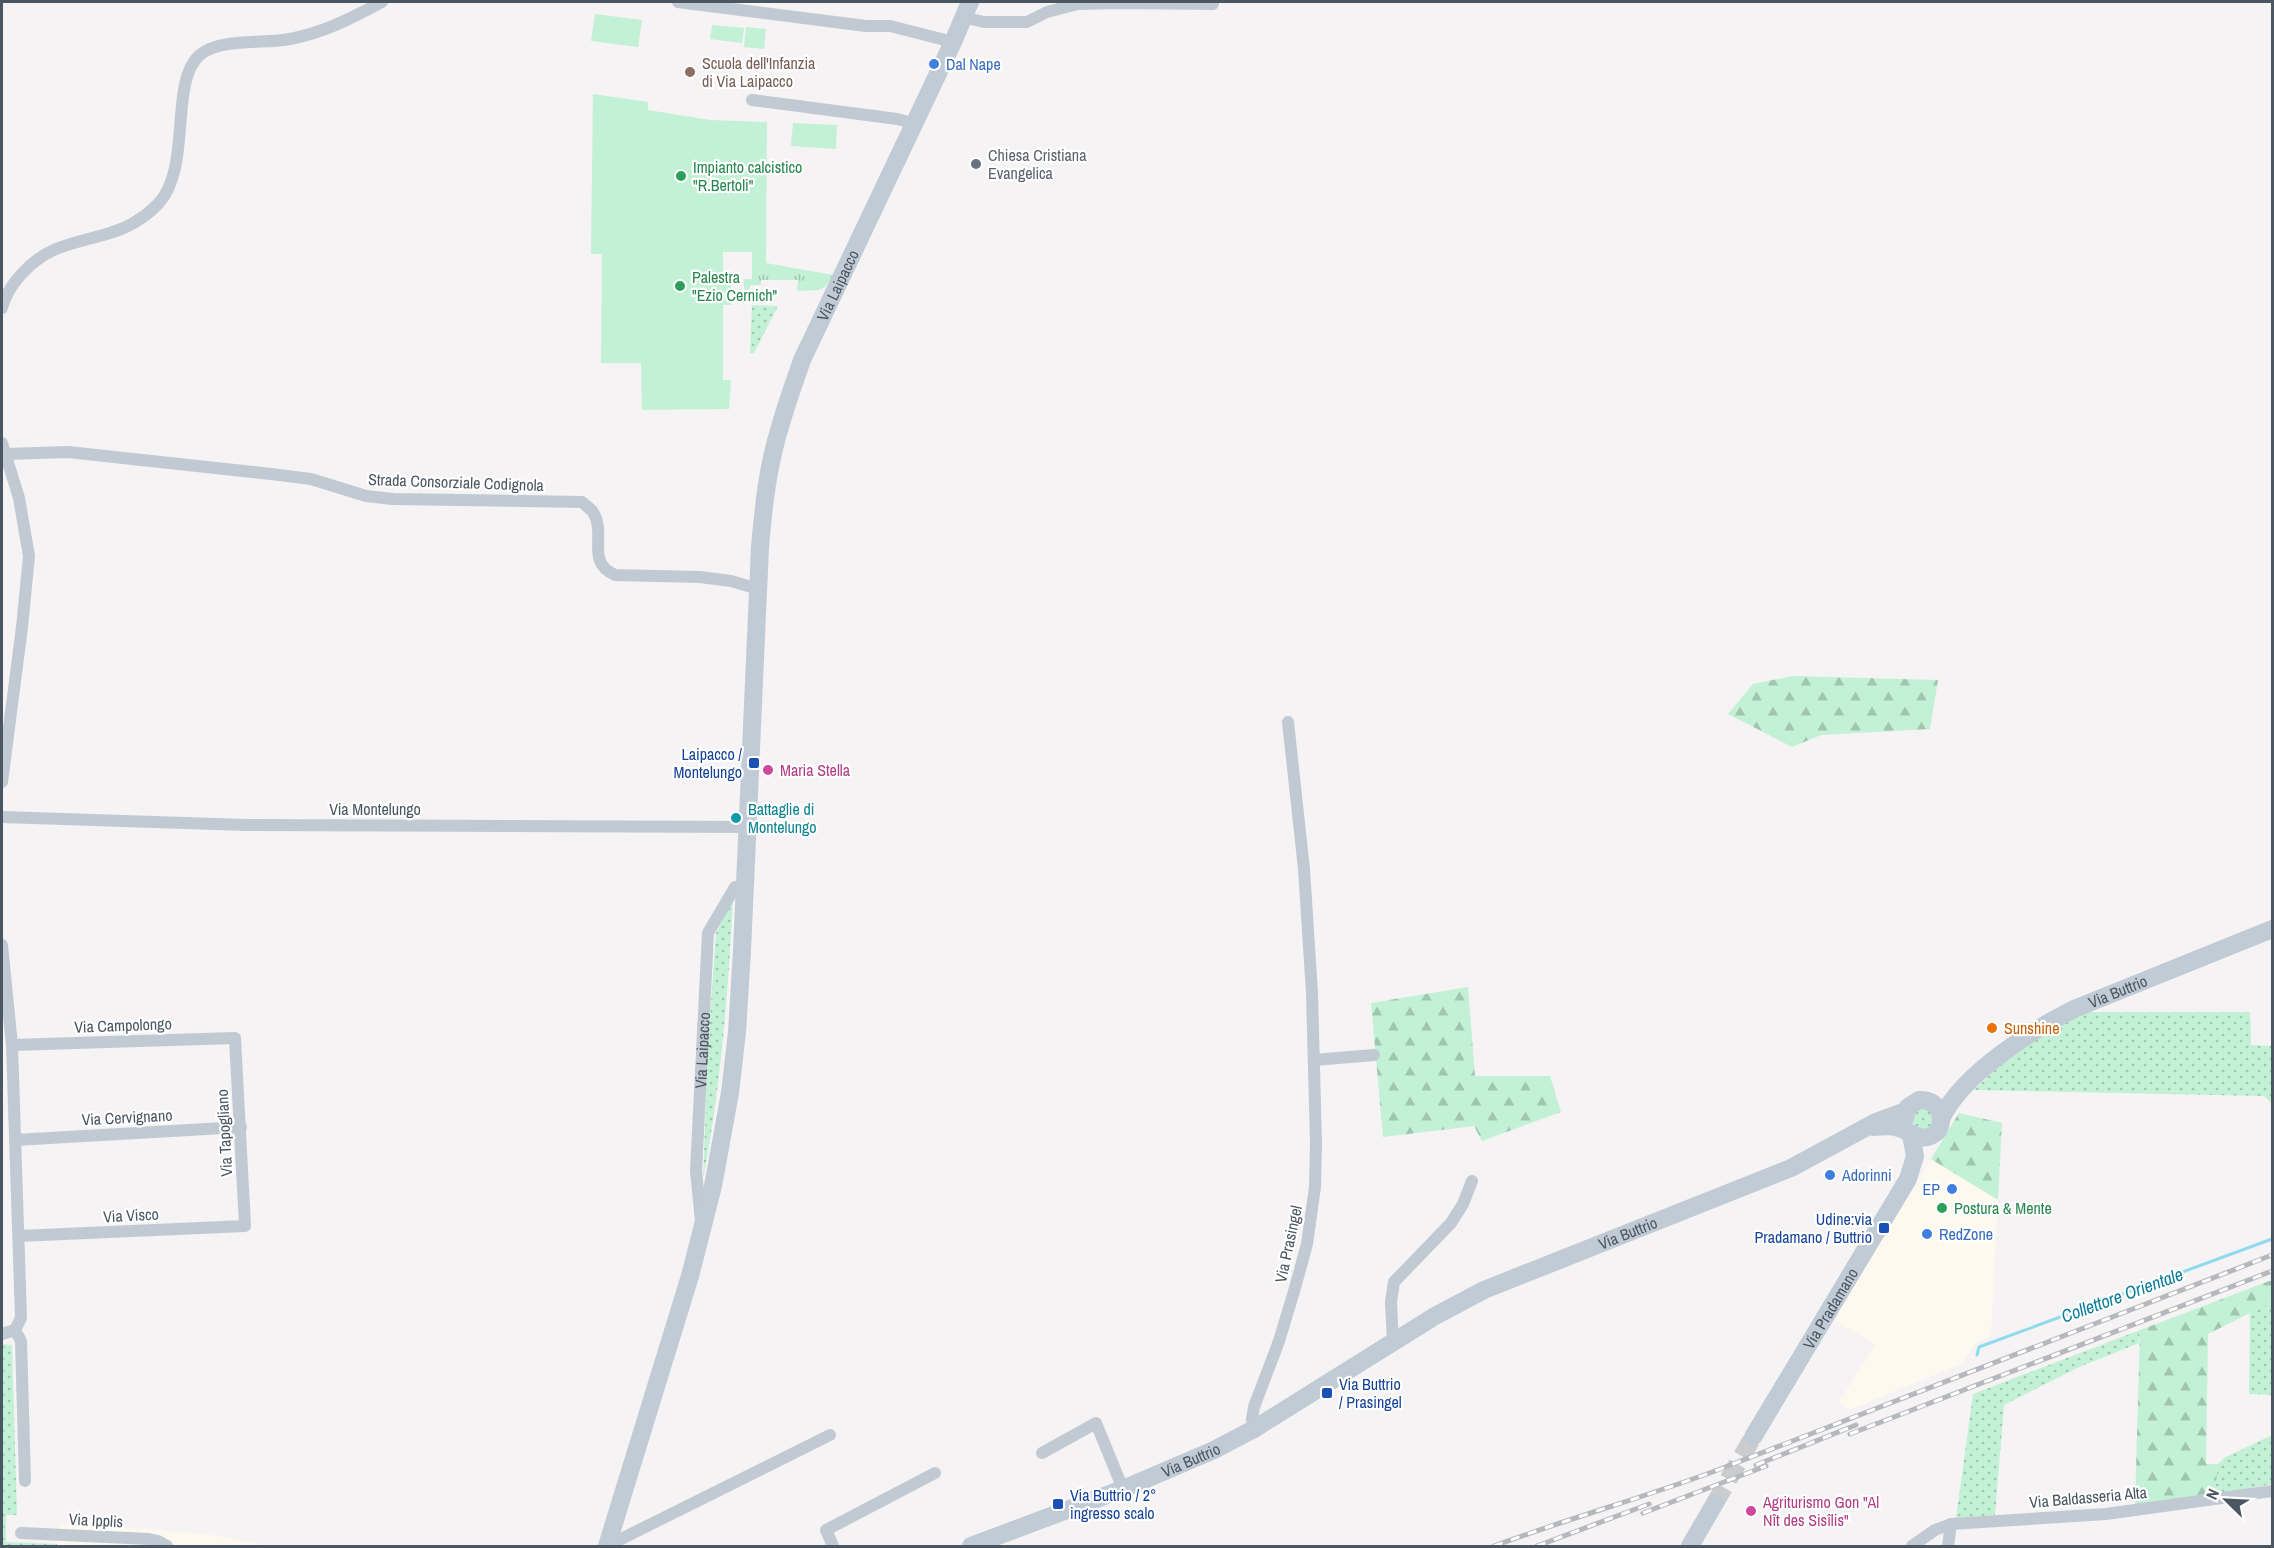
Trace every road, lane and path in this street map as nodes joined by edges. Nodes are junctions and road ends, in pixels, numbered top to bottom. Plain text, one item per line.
1 (382, 2) edge
2 (678, 2) edge
3 (1213, 4) dead end
4 (1046, 7) edge
5 (967, 9) edge
6 (953, 42) junction
7 (753, 100) dead end
8 (913, 123) junction
9 (2, 308) edge
10 (3, 448) edge
11 (758, 587) junction
12 (1288, 722) dead end
13 (2, 782) edge
14 (2, 817) edge
15 (748, 827) junction
16 (746, 886) junction
17 (2272, 929) edge
18 (2, 945) edge
19 (235, 1038) joint
20 (12, 1045) junction
21 (1374, 1055) dead end
22 (1314, 1060) junction
23 (1975, 1076) junction
24 (1923, 1100) junction
25 (1906, 1111) junction
26 (1942, 1117) junction
27 (240, 1127) junction
28 (1867, 1128) junction
29 (1910, 1133) junction
30 (1935, 1134) junction
31 (15, 1140) junction
32 (1908, 1179) junction
33 (1472, 1181) dead end
34 (245, 1226) joint
35 (701, 1231) junction
36 (19, 1236) junction
37 (15, 1330) junction
38 (2, 1334) edge
39 (1393, 1343) junction
40 (1254, 1429) junction
41 (830, 1435) dead end
42 (1753, 1437) tunnel mouth
43 (1042, 1454) dead end
44 (935, 1473) dead end
45 (25, 1481) dead end
46 (1123, 1489) junction
47 (2272, 1491) edge
48 (1715, 1503) tunnel mouth
49 (1951, 1524) junction
50 (21, 1533) dead end
51 (167, 1546) edge
52 (607, 1546) edge
53 (832, 1546) edge
54 (971, 1546) edge
55 (1690, 1546) edge
56 (1912, 1546) edge
57 (1948, 1546) edge

1 - 9 street
2 - 6 street
3 - 4 street
4 - 5 street
5 - 6 street, Via Laipacco
6 - 8 street, Via Laipacco
7 - 8 street
8 - 11 street, Via Laipacco
10 - 11 street, Strada Consorziale Codignola
10 - 13 street
11 - 15 street, Via Laipacco
12 - 22 street, Via Prasingel
14 - 15 street, Via Montelungo
15 - 16 street, Via Laipacco
16 - 35 street, Via Laipacco
16 - 35 street, Via Laipacco
17 - 23 street, Via Buttrio
18 - 20 street
19 - 20 street, Via Campolongo
19 - 27 street, Via Tapogliano
20 - 31 street
21 - 22 street
22 - 40 street, Via Prasingel
23 - 24 street, Via Buttrio
23 - 26 street, Via Buttrio
24 - 25 street, Via Buttrio
24 - 26 street
25 - 28 street, Via Buttrio
25 - 29 street
26 - 30 street, Via Buttrio
27 - 31 street, Via Cervignano
27 - 34 street, Via Tapogliano
28 - 29 street, Via Buttrio
28 - 39 street, Via Buttrio
29 - 30 street, Via Buttrio
29 - 32 street, Via Pradamano
30 - 32 street, Via Pradamano
31 - 36 street
32 - 42 street, Via Pradamano
33 - 39 street
34 - 36 street, Via Visco
35 - 52 street, Via Laipacco
36 - 37 street
37 - 38 street
37 - 45 street
39 - 40 street, Via Buttrio
40 - 46 street, Via Buttrio
41 - 52 street, Via Laipacco
43 - 46 street
44 - 53 street
46 - 54 street, Via Buttrio
47 - 49 street, Via Baldasseria Alta
48 - 55 street
49 - 56 street, Via Baldasseria Alta
49 - 57 street
50 - 51 street, Via Ipplis

